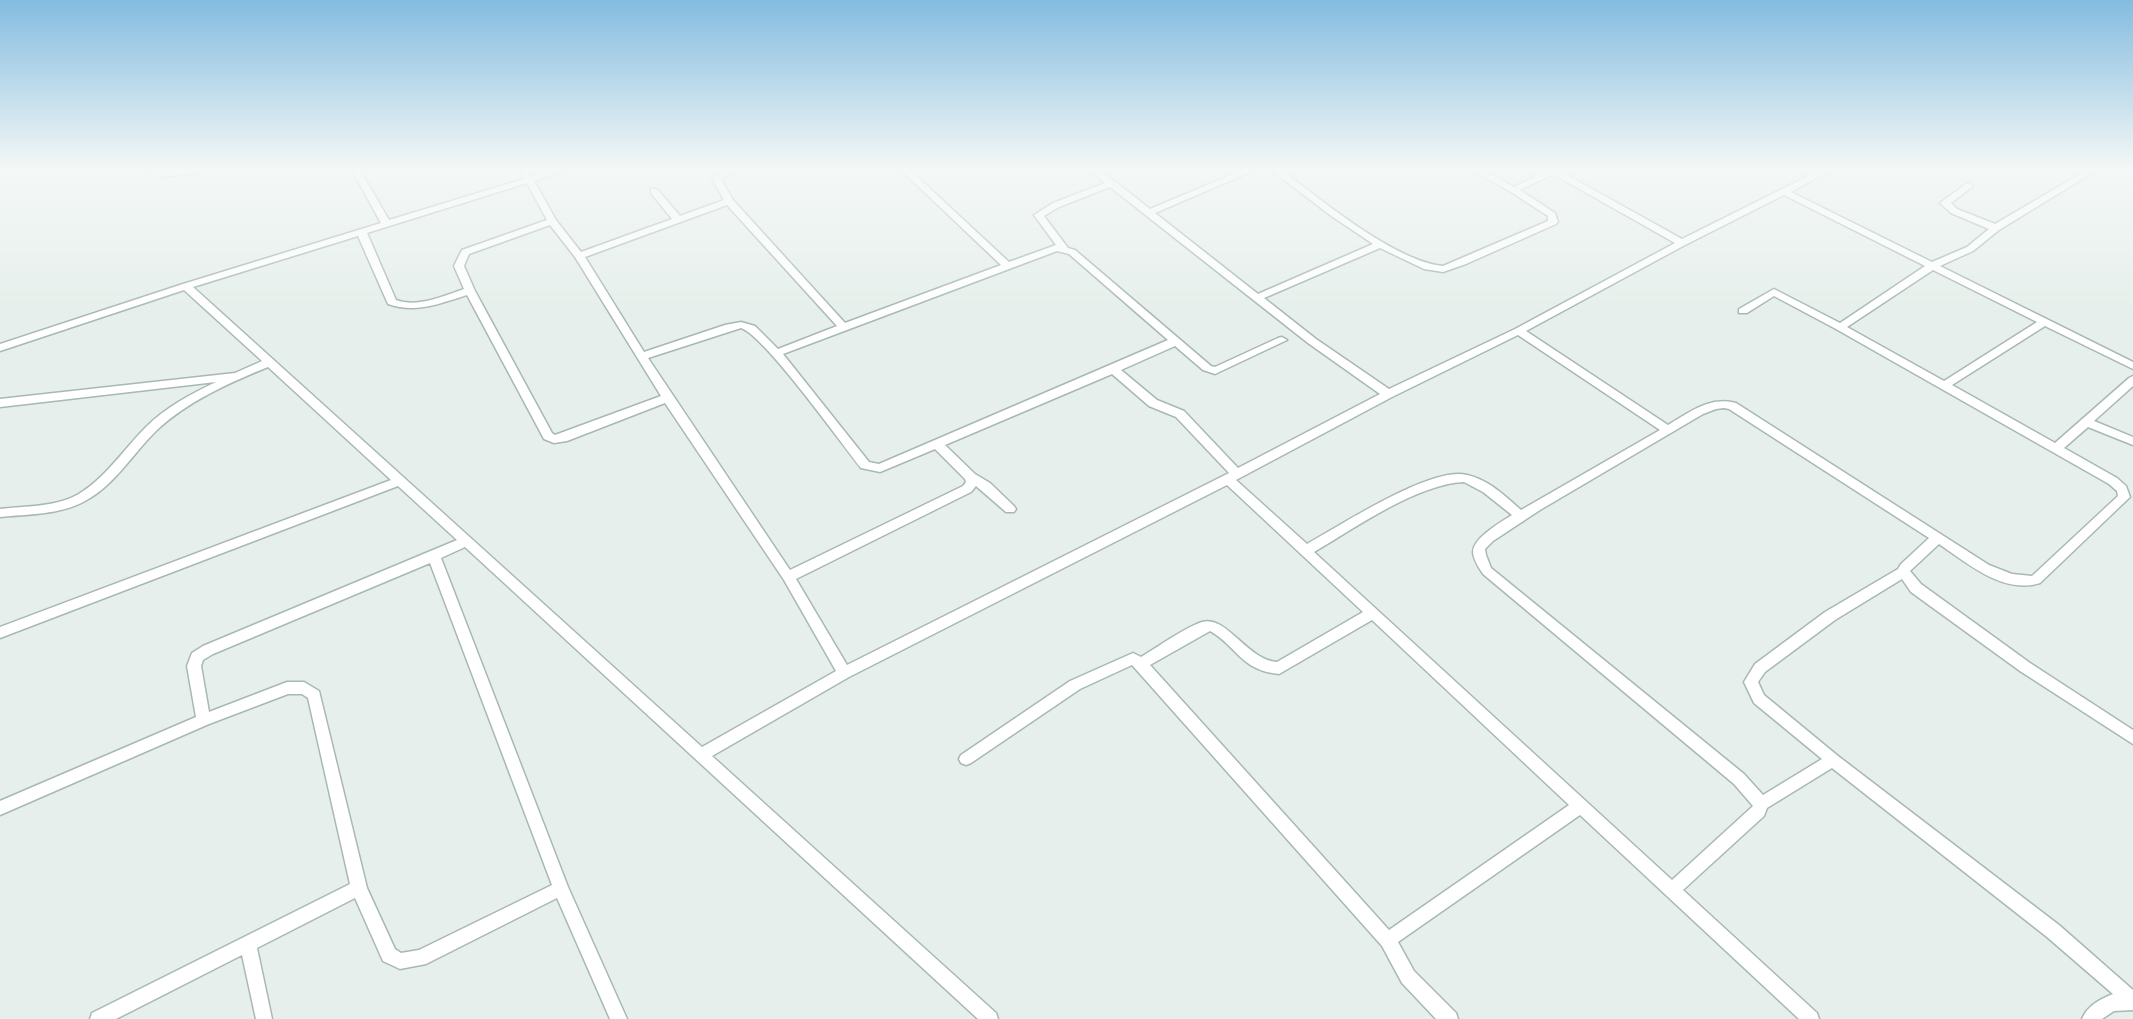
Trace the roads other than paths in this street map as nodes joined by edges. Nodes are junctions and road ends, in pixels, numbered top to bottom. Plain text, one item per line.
1 (383, 218) edge
2 (404, 218) edge
3 (550, 218) edge
4 (676, 218) edge
5 (685, 218) edge
6 (744, 218) edge
7 (956, 218) edge
8 (1042, 218) edge
9 (1154, 218) edge
10 (1343, 218) edge
11 (1552, 218) edge
12 (1637, 218) edge
13 (1733, 218) edge
14 (1835, 218) edge
15 (1972, 218) edge
16 (2013, 218) edge
17 (678, 220) junction
18 (552, 221) junction
19 (386, 224) junction
20 (1996, 228) junction
21 (361, 231) junction
22 (1682, 243) junction
23 (1381, 244) junction
24 (1064, 249) junction
25 (579, 256) junction
26 (1007, 265) junction
27 (1932, 266) junction
28 (186, 286) junction
29 (470, 291) junction
30 (1256, 298) junction
31 (1743, 311) dead end
32 (2044, 322) junction
33 (1840, 327) junction
34 (844, 328) junction
35 (1519, 331) junction
36 (1282, 340) dead end
37 (1176, 341) junction
38 (0, 348) edge
39 (776, 353) junction
40 (641, 357) junction
41 (269, 362) junction
42 (2133, 366) edge
43 (1113, 369) junction
44 (238, 376) junction
45 (2133, 380) edge
46 (1943, 386) junction
47 (1388, 394) junction
48 (667, 398) junction
49 (0, 403) edge
50 (2086, 422) junction
51 (1668, 430) junction
52 (2133, 441) edge
53 (938, 444) junction
54 (2056, 449) junction
55 (1233, 476) junction
56 (971, 477) junction
57 (400, 481) junction
58 (1010, 509) dead end
59 (0, 513) edge
60 (1521, 516) junction
61 (1938, 538) junction
62 (467, 541) junction
63 (1306, 550) junction
64 (434, 556) junction
65 (1904, 573) junction
66 (788, 577) junction
67 (1372, 613) junction
68 (0, 633) edge
69 (1141, 664) junction
70 (844, 673) junction
71 (204, 720) junction
72 (2133, 738) edge
73 (701, 755) junction
74 (966, 759) dead end
75 (1833, 760) junction
76 (1761, 804) junction
77 (1580, 806) junction
78 (0, 807) edge
79 (359, 888) junction
80 (561, 888) junction
81 (1672, 890) junction
82 (1388, 940) junction
83 (248, 944) junction
84 (2133, 1002) edge
85 (98, 1019) edge
86 (264, 1019) edge
87 (619, 1019) edge
88 (990, 1019) edge
89 (1450, 1019) edge
90 (1811, 1019) edge
91 (2090, 1019) edge

1 - 19 street
2 - 19 street
3 - 18 street
4 - 17 street
5 - 17 street
6 - 34 street
7 - 26 street
8 - 24 street
9 - 30 street
10 - 23 street
11 - 23 street
12 - 22 street
13 - 22 street
14 - 27 street
15 - 20 street
16 - 20 street
17 - 25 street
18 - 25 street
18 - 29 street
19 - 21 street
20 - 27 street
21 - 28 street
21 - 29 street
22 - 35 street
23 - 30 street
24 - 26 street
24 - 37 street
25 - 40 street
26 - 34 street
27 - 32 street
27 - 33 street
28 - 38 street
28 - 41 street
29 - 48 street
30 - 47 street
31 - 33 street
32 - 42 street
32 - 46 street
33 - 46 street
34 - 39 street
35 - 47 street
35 - 51 street
36 - 37 street
37 - 43 street
39 - 40 street
39 - 53 street
40 - 48 street
41 - 44 street
41 - 57 street
43 - 53 street
43 - 55 street
44 - 49 street
44 - 59 street
45 - 50 street
46 - 54 street
47 - 55 street
48 - 66 street
50 - 52 street
50 - 54 street
51 - 60 street
51 - 61 street
53 - 56 street
54 - 61 street
55 - 63 street
55 - 70 street
56 - 58 street
56 - 66 street
57 - 62 street
57 - 68 street
60 - 63 street
60 - 76 street
61 - 65 street
62 - 64 street
62 - 73 street
63 - 67 street
64 - 71 street
64 - 80 street
65 - 72 street
65 - 75 street
66 - 70 street
67 - 69 street
67 - 77 street
69 - 74 street
69 - 82 street
70 - 73 street
71 - 78 street
71 - 79 street
73 - 88 street
75 - 76 street
75 - 84 street
76 - 81 street
77 - 81 street
77 - 82 street
79 - 80 street
79 - 83 street
80 - 87 street
81 - 90 street
82 - 89 street
83 - 85 street
83 - 86 street
84 - 91 street

